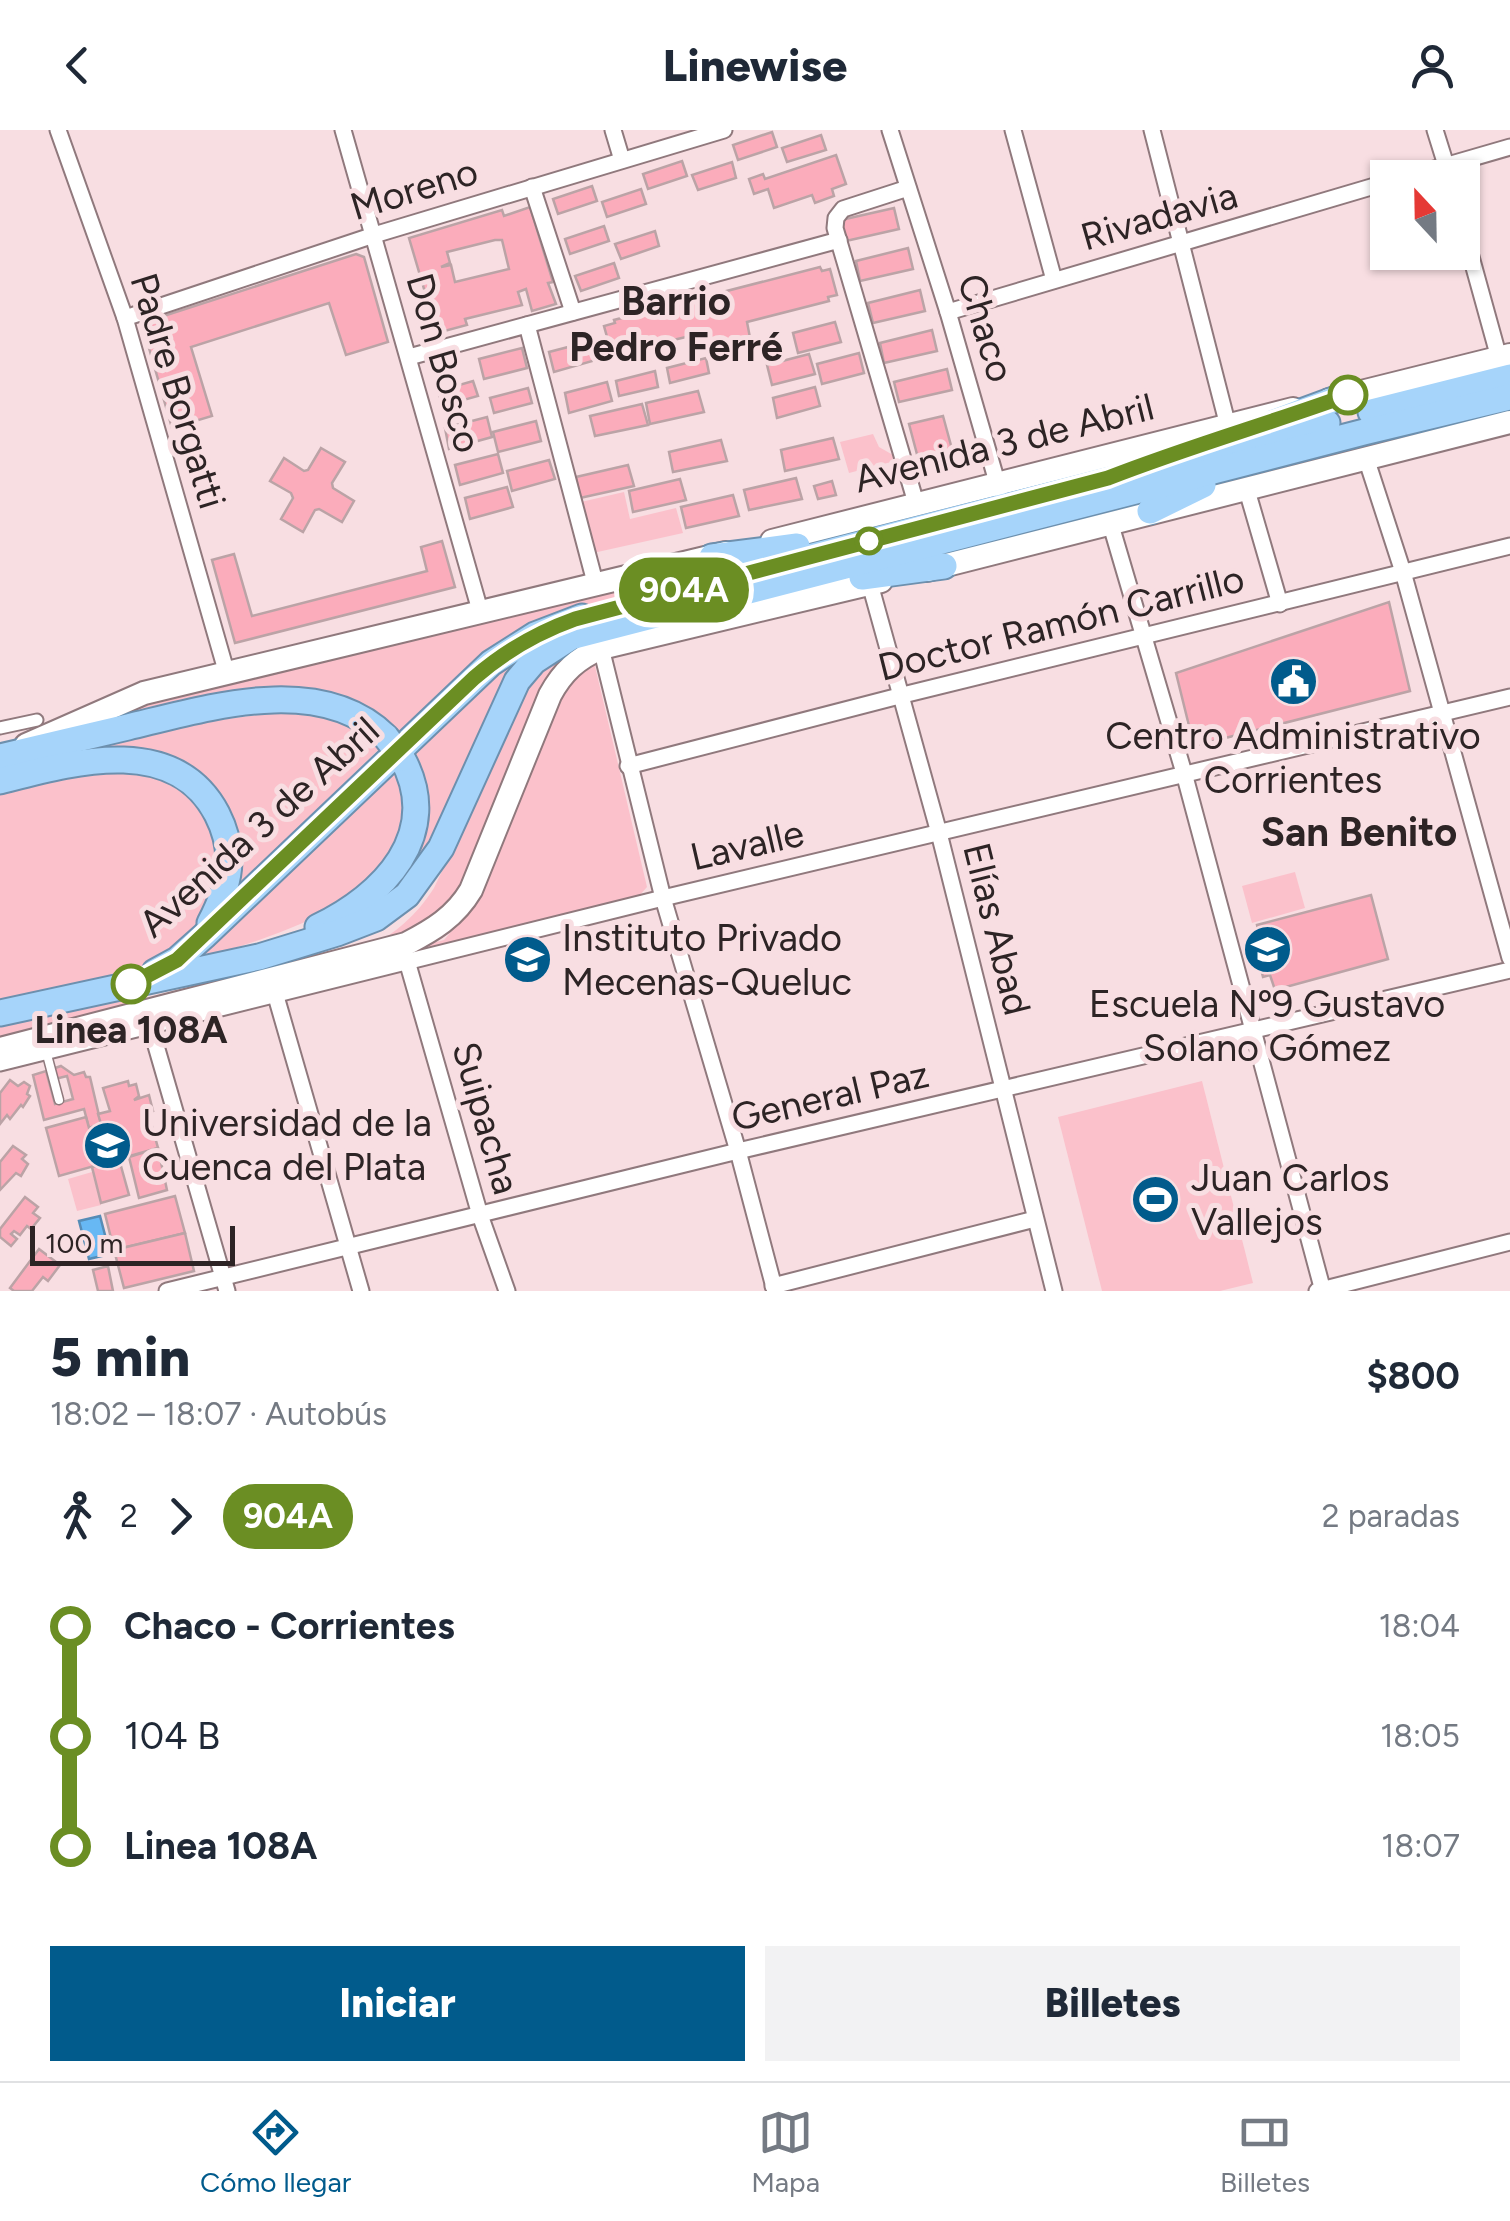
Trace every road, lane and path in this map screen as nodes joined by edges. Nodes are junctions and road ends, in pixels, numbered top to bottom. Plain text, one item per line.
1 (58, 130) edge
2 (343, 130) edge
3 (613, 130) edge
4 (724, 130) edge
5 (890, 130) edge
6 (1013, 130) edge
7 (1152, 130) edge
8 (1436, 130) edge
9 (1510, 147) edge
10 (622, 160) junction
11 (1445, 160) edge
12 (1476, 160) edge
13 (532, 186) junction
14 (1370, 187) edge
15 (908, 188) junction
16 (374, 235) junction
17 (839, 240) junction
18 (1182, 243) junction
19 (1476, 270) edge
20 (1054, 280) junction
21 (573, 312) junction
22 (948, 312) junction
23 (126, 318) junction
24 (527, 325) junction
25 (410, 357) junction
26 (1508, 380) edge
27 (1348, 395) junction
28 (1510, 422) edge
29 (1228, 426) junction
30 (1364, 432) junction
31 (1366, 458) junction
32 (1108, 478) junction
33 (1246, 487) junction
34 (916, 503) junction
35 (1150, 511) junction
36 (1002, 513) junction
37 (1110, 522) junction
38 (1510, 546) edge
39 (712, 557) junction
40 (944, 566) junction
41 (1402, 572) junction
42 (870, 584) junction
43 (596, 586) junction
44 (1280, 604) junction
45 (679, 608) junction
46 (481, 614) junction
47 (1145, 638) junction
48 (601, 648) junction
49 (227, 674) junction
50 (902, 695) junction
51 (1510, 697) edge
52 (1442, 713) junction
53 (37, 720) dead end
54 (0, 728) edge
55 (0, 757) edge
56 (628, 766) junction
57 (1184, 773) junction
58 (0, 781) edge
59 (940, 833) junction
60 (663, 898) junction
61 (204, 936) junction
62 (259, 956) junction
63 (1510, 958) edge
64 (407, 961) junction
65 (1510, 970) edge
66 (134, 983) junction
67 (276, 993) junction
68 (0, 1014) edge
69 (150, 1024) junction
70 (1255, 1031) junction
71 (0, 1049) edge
72 (46, 1051) junction
73 (0, 1062) edge
74 (1003, 1090) junction
75 (60, 1100) dead end
76 (738, 1150) junction
77 (480, 1216) junction
78 (1035, 1219) junction
79 (1510, 1242) edge
80 (348, 1247) junction
81 (226, 1284) edge
82 (774, 1288) edge
83 (167, 1291) edge
84 (361, 1291) edge
85 (506, 1291) edge
86 (1054, 1291) edge
87 (1321, 1291) edge

1 - 23 street, Padre Borgatti
2 - 16 street, Don Bosco
3 - 10 street
4 - 10 street, Moreno
5 - 15 street, Chaco
6 - 20 street
7 - 18 street
8 - 11 street
9 - 12 street
10 - 13 street, Moreno
13 - 16 street, Moreno
13 - 21 street
14 - 18 street, Rivadavia
15 - 17 street
15 - 22 street, Chaco
16 - 23 street, Moreno
16 - 25 street, Don Bosco
17 - 21 street
17 - 34 street
18 - 20 street, Rivadavia
18 - 29 street
19 - 26 street
20 - 22 street, Rivadavia
21 - 24 street
22 - 36 street, Chaco
23 - 49 street, Padre Borgatti
24 - 25 street
24 - 43 street
25 - 46 street, Don Bosco
26 - 27 main road, Avenida 3 de Abril
26 - 30 highway, Avenida 3 de Abril
26 - 32 highway, Avenida 3 de Abril
27 - 29 main road, Avenida 3 de Abril
27 - 32 highway
28 - 31 main road, Avenida 3 de Abril
29 - 36 main road, Avenida 3 de Abril
30 - 35 highway
30 - 36 highway, Avenida 3 de Abril
31 - 33 main road, Avenida 3 de Abril
31 - 41 street
32 - 36 highway, Avenida 3 de Abril
33 - 35 main road, Avenida 3 de Abril
33 - 44 street
34 - 36 main road, Avenida 3 de Abril
34 - 39 main road, Avenida 3 de Abril
35 - 37 main road, Avenida 3 de Abril
36 - 37 main road, Avenida 3 de Abril
36 - 39 highway
36 - 40 main road, Avenida 3 de Abril
36 - 45 highway, Avenida 3 de Abril
36 - 61 highway, Avenida 3 de Abril
37 - 47 street
38 - 41 street, Doctor Ramón Carrillo
39 - 43 main road, Avenida 3 de Abril
40 - 42 main road, Avenida 3 de Abril
40 - 45 highway
41 - 44 street, Doctor Ramón Carrillo
41 - 52 street
42 - 48 main road, Avenida 3 de Abril
42 - 50 street, Elías Abad
43 - 46 main road, Avenida 3 de Abril
44 - 47 street, Doctor Ramón Carrillo
45 - 62 highway, Avenida 3 de Abril
46 - 49 main road, Avenida 3 de Abril
47 - 50 street, Doctor Ramón Carrillo
47 - 57 street
48 - 56 street
48 - 71 main road
49 - 55 main road, Avenida 3 de Abril
50 - 56 street, Doctor Ramón Carrillo
50 - 59 street, Elías Abad
51 - 52 street, Lavalle
52 - 57 street, Lavalle
52 - 63 street
53 - 54 street
55 - 62 highway
56 - 60 street
57 - 59 street, Lavalle
57 - 70 street
58 - 61 highway
59 - 60 street, Lavalle
59 - 74 street, Elías Abad
60 - 64 street, Lavalle
60 - 76 street
61 - 66 highway, Avenida 3 de Abril
62 - 66 highway, Avenida 3 de Abril
64 - 67 street, Lavalle
64 - 77 street, Suipacha
65 - 70 street, General Paz
66 - 68 highway
67 - 69 street, Lavalle
67 - 80 street
69 - 72 street, Lavalle
69 - 81 street
70 - 74 street, General Paz
70 - 87 street
72 - 73 street, Lavalle
72 - 75 lane
74 - 76 street, General Paz
74 - 78 street, Elías Abad
76 - 77 street, General Paz
76 - 82 street
77 - 80 street, General Paz
77 - 85 street, Suipacha
78 - 82 street
78 - 86 street, Elías Abad
79 - 87 street
80 - 81 street, General Paz
80 - 84 street
81 - 83 street, General Paz

